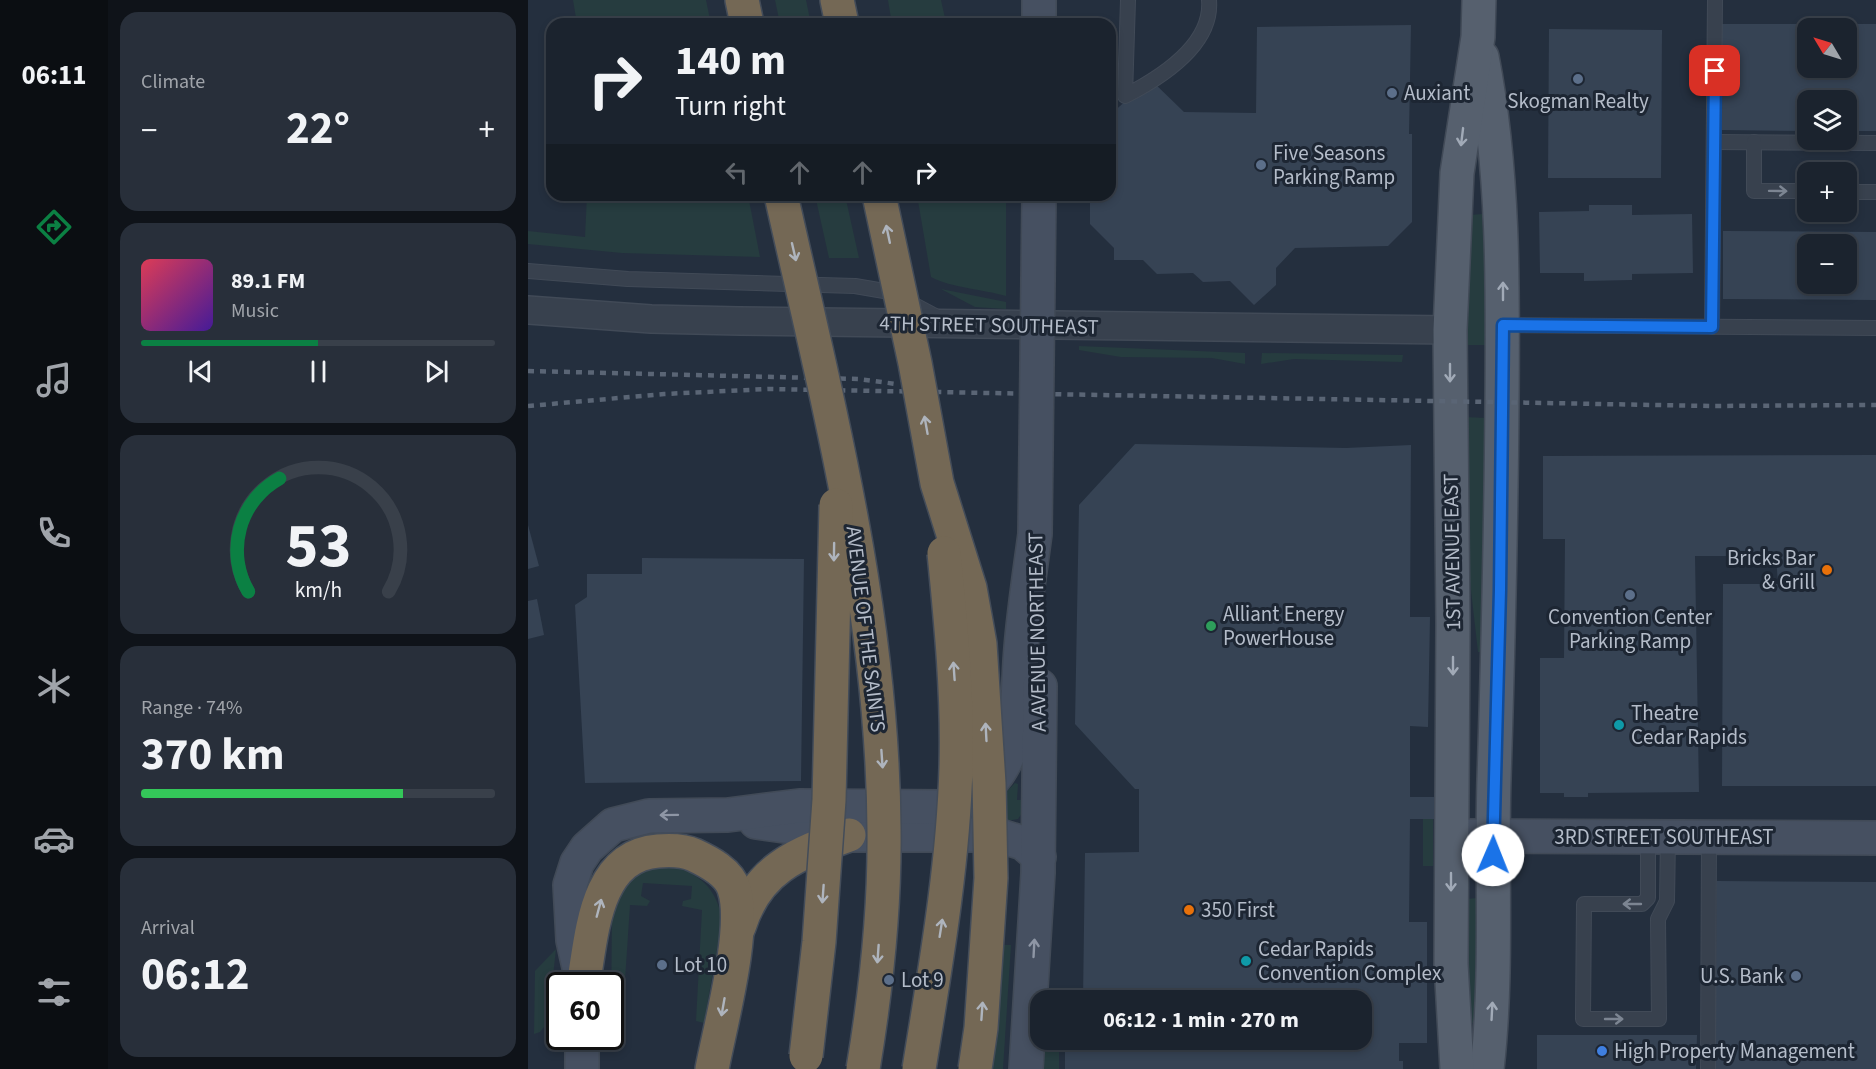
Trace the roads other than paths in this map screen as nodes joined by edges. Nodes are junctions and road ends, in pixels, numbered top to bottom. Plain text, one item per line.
1 (742, 0) edge
2 (837, 0) edge
3 (861, 0) edge
4 (1039, 0) edge
5 (1128, 0) edge
6 (1209, 0) edge
7 (1479, 0) edge
8 (1715, 0) edge
9 (746, 18) edge
10 (841, 18) edge
11 (862, 18) edge
12 (1039, 18) edge
13 (1478, 38) junction
14 (1714, 142) junction
15 (1754, 142) junction
16 (1876, 144) edge
17 (1797, 191) edge
18 (1857, 192) edge
19 (1876, 192) edge
20 (782, 201) edge
21 (880, 201) edge
22 (1039, 201) edge
23 (528, 271) edge
24 (528, 310) edge
25 (949, 324) junction
26 (1503, 325) junction
27 (1712, 327) junction
28 (1876, 328) edge
29 (1450, 330) junction
30 (838, 452) junction
31 (937, 483) junction
32 (1035, 534) junction
33 (728, 815) junction
34 (849, 835) junction
35 (1452, 836) junction
36 (1493, 836) junction
37 (1658, 837) junction
38 (1710, 837) junction
39 (1876, 838) edge
40 (1039, 857) junction
41 (737, 932) junction
42 (580, 972) edge
43 (586, 972) edge
44 (582, 1050) edge
45 (582, 1069) edge
46 (712, 1069) edge
47 (804, 1069) edge
48 (863, 1069) edge
49 (919, 1069) edge
50 (975, 1069) edge
51 (1026, 1069) edge
52 (1457, 1069) edge
53 (1487, 1069) edge
54 (1708, 1069) edge

1 - 9 highway
2 - 10 highway
3 - 11 highway
4 - 12 street
5 - 6 lane
7 - 13 main road, 1ST AVENUE EAST
8 - 14 lane
26 -> 13 main road, 1ST AVENUE EAST
13 -> 29 main road, 1ST AVENUE EAST
14 - 15 lane
14 - 27 lane
15 - 16 lane
15 -> 17 lane
18 - 19 lane
20 -> 30 highway, AVENUE OF THE SAINTS, bridge
31 -> 21 highway, bridge
22 - 32 street, A AVENUE NORTHEAST, bridge
23 - 25 lane
24 - 25 street, 4TH STREET SOUTHEAST
25 - 29 street, 4TH STREET SOUTHEAST
26 - 27 lane
26 - 36 main road, 1ST AVENUE EAST
27 - 28 lane
29 -> 35 main road, 1ST AVENUE EAST
30 -> 47 highway, bridge
30 -> 48 highway, AVENUE OF THE SAINTS, bridge
49 -> 31 highway, bridge
50 -> 31 highway, bridge
32 - 33 street
32 - 40 street, A AVENUE NORTHEAST
33 - 34 street
33 -> 42 street
34 - 40 street
34 - 41 highway
35 - 36 street, 3RD STREET SOUTHEAST
35 -> 52 main road, 1ST AVENUE EAST
36 - 37 street, 3RD STREET SOUTHEAST
53 -> 36 main road, 1ST AVENUE EAST
37 -> 37 lane
37 - 38 street, 3RD STREET SOUTHEAST
38 - 39 street, 3RD STREET SOUTHEAST
38 - 54 lane
51 -> 40 street, A AVENUE NORTHEAST
43 -> 41 highway
41 -> 46 highway
44 - 45 street

